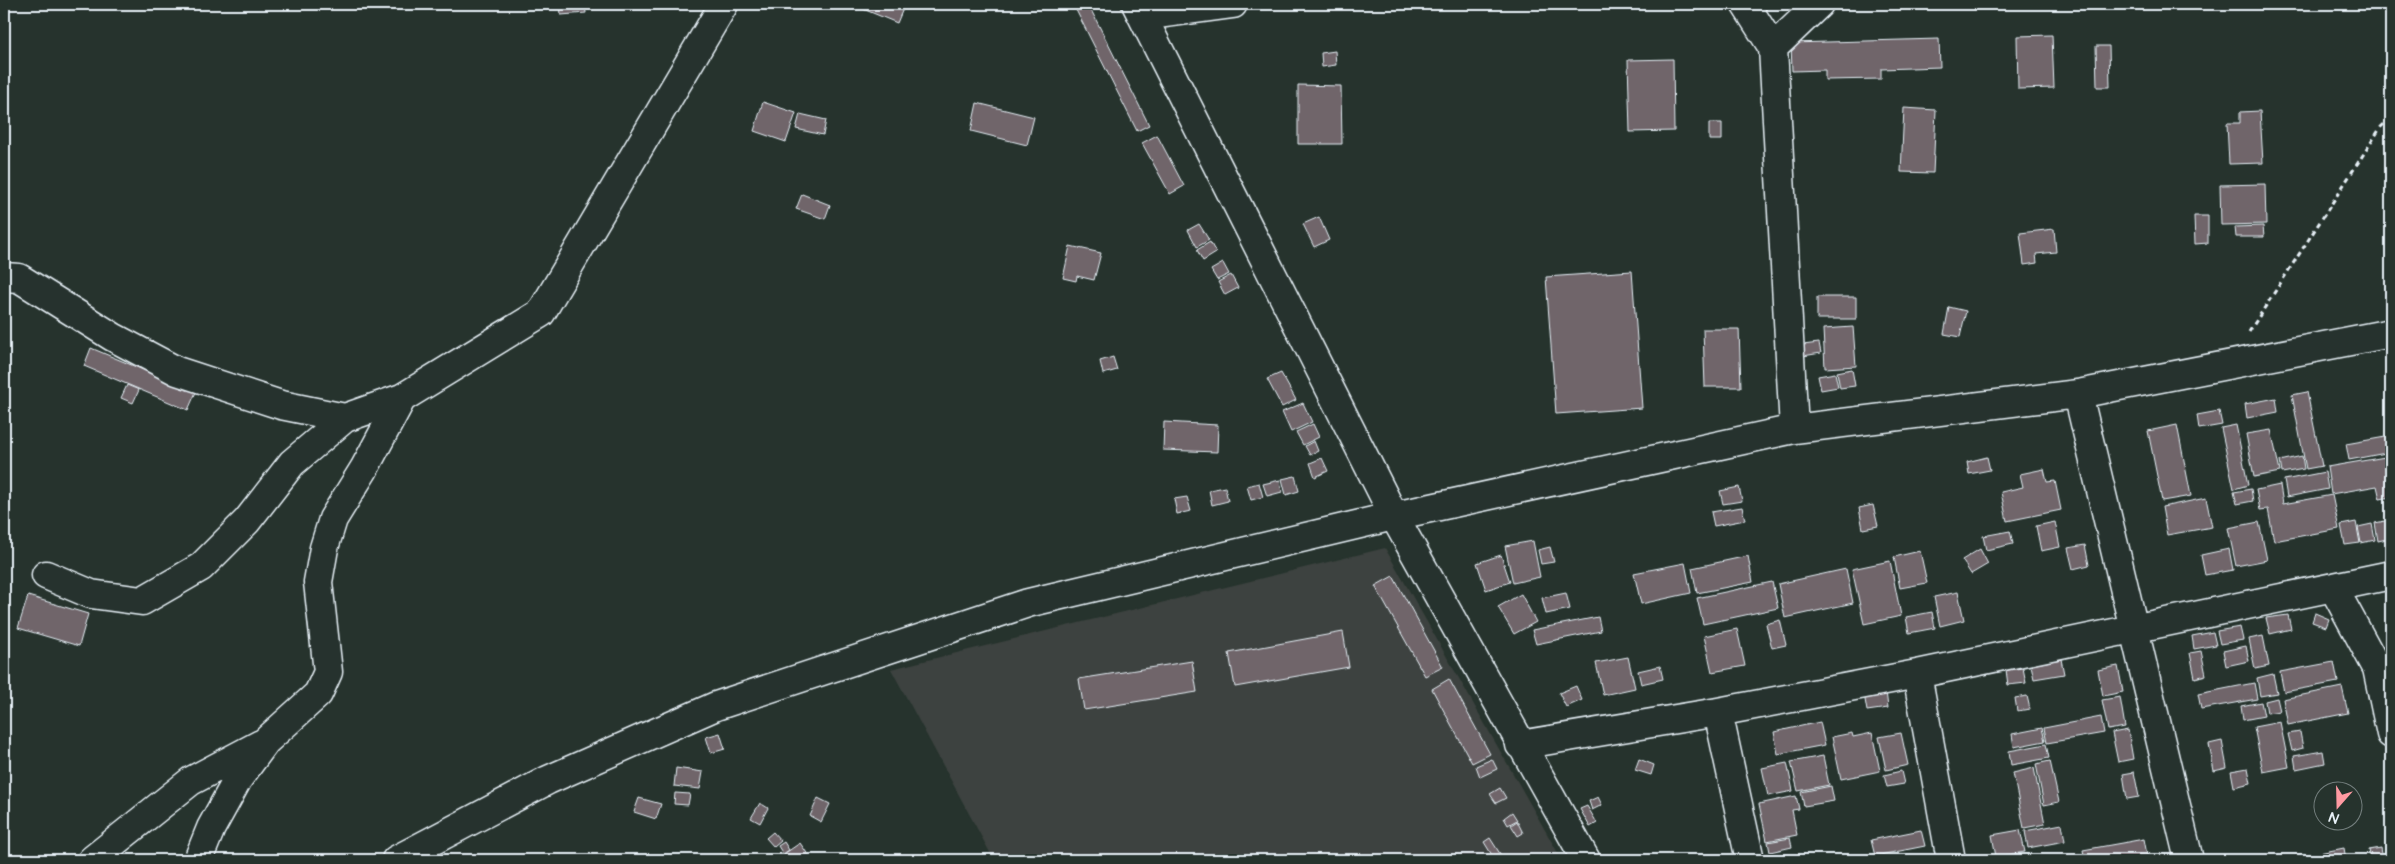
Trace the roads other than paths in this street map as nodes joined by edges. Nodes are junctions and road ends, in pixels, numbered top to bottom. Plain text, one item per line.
1 (724, 4) edge
2 (1233, 4) edge
3 (1745, 4) edge
4 (1819, 4) edge
5 (1140, 10) edge
6 (1773, 48) junction
7 (4, 277) edge
8 (2391, 333) edge
9 (2078, 394) junction
10 (402, 398) junction
11 (345, 418) junction
12 (1794, 430) junction
13 (1394, 516) junction
14 (46, 575) dead end
15 (2391, 575) edge
16 (2333, 587) junction
17 (2135, 628) junction
18 (1916, 674) junction
19 (1718, 712) junction
20 (2391, 734) edge
21 (266, 741) junction
22 (1520, 746) junction
23 (92, 860) edge
24 (198, 860) edge
25 (396, 860) edge
26 (1586, 860) edge
27 (1750, 860) edge
28 (1951, 860) edge
29 (2189, 860) edge

1 - 10 street
2 - 5 street
3 - 6 street
4 - 6 street
5 - 13 street
6 - 12 street
7 - 11 street
8 - 9 street
9 - 12 street
9 - 17 street
10 - 11 street
10 - 21 street
11 - 14 street
12 - 13 street
13 - 22 street
13 - 25 street
15 - 16 street
16 - 17 street
16 - 20 street
17 - 18 street
17 - 29 street
18 - 19 street
18 - 28 street
19 - 22 street
19 - 27 street
21 - 23 street
21 - 24 street
22 - 26 street

